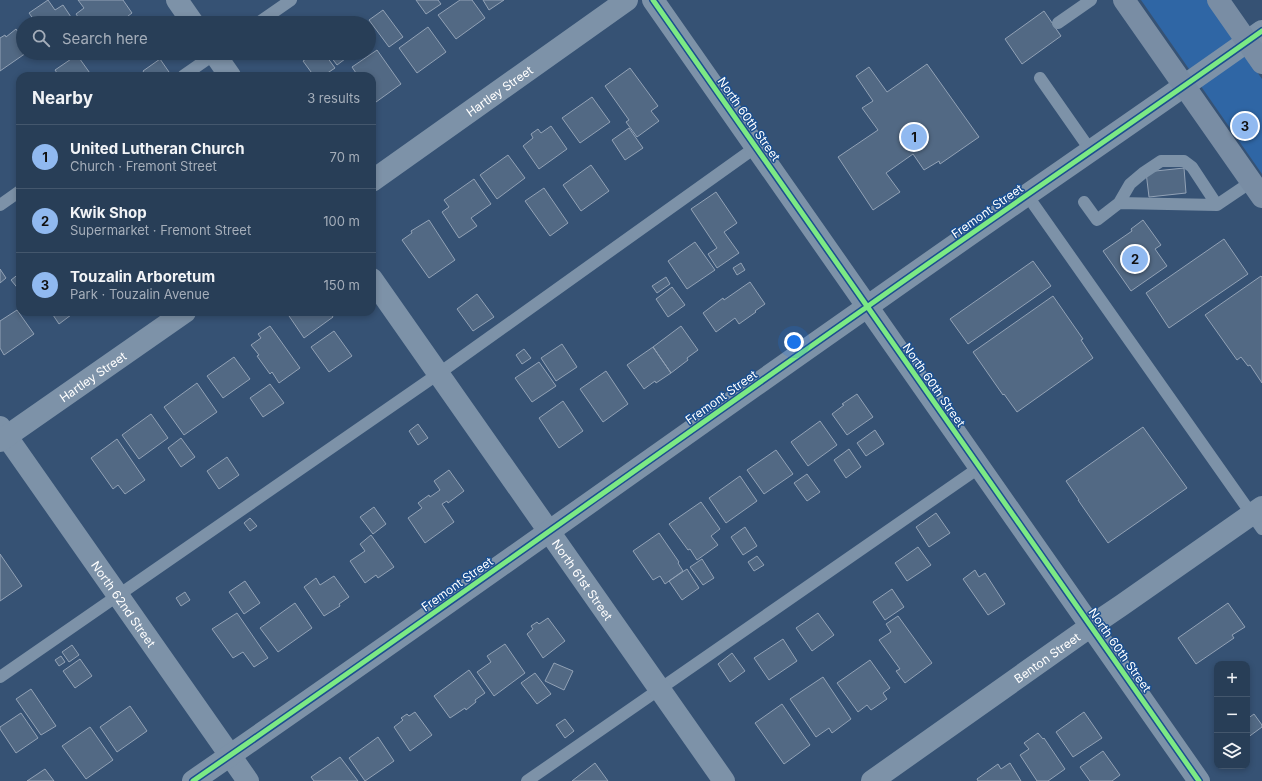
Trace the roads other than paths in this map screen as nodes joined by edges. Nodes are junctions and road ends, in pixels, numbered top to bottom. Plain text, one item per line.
1 (177, 0) edge
2 (291, 0) edge
3 (626, 0) edge
4 (653, 0) edge
5 (1091, 0) edge
6 (1124, 0) edge
7 (1218, 0) edge
8 (188, 16) edge
9 (268, 16) edge
10 (1058, 23) dead end
11 (1254, 36) edge
12 (205, 60) edge
13 (220, 60) edge
14 (1262, 63) edge
15 (189, 72) edge
16 (227, 72) edge
17 (1040, 78) dead end
18 (1184, 86) junction
19 (756, 147) junction
20 (1091, 151) junction
21 (376, 178) edge
22 (1257, 190) edge
23 (16, 194) edge
24 (1027, 195) junction
25 (1084, 202) dead end
26 (1119, 204) junction
27 (0, 205) edge
28 (1217, 205) junction
29 (376, 285) edge
30 (867, 306) junction
31 (179, 316) edge
32 (438, 374) junction
33 (2, 435) edge
34 (980, 467) junction
35 (1259, 517) edge
36 (549, 532) junction
37 (118, 596) junction
38 (1091, 626) junction
39 (0, 677) edge
40 (660, 689) junction
41 (230, 756) junction
42 (193, 781) edge
43 (248, 781) edge
44 (527, 781) edge
45 (724, 781) edge
46 (872, 781) edge
47 (1199, 781) edge

1 - 8 street
2 - 9 lane
3 - 21 street, Hartley Street
4 - 19 street, North 60th Street
5 - 10 lane
6 - 18 main road
7 - 11 main road
11 - 14 main road
11 - 18 street, Fremont Street
12 - 15 lane
13 - 16 street
17 - 20 lane
18 - 20 street, Fremont Street
18 - 22 main road
19 - 30 street, North 60th Street
19 - 32 lane
20 - 24 street, Fremont Street
22 - 28 lane
23 - 27 lane
24 - 30 street, Fremont Street
24 - 35 lane
25 - 26 lane
26 - 28 lane
26 - 28 lane
29 - 32 street, North 61st Street
30 - 34 street, North 60th Street
30 - 36 street, Fremont Street
31 - 33 street, Hartley Street
32 - 36 street, North 61st Street
32 - 37 lane
33 - 37 street, North 62nd Street
34 - 38 street, North 60th Street
34 - 40 lane
35 - 38 street, Benton Street
36 - 40 street, North 61st Street
36 - 41 street, Fremont Street
37 - 39 lane
37 - 41 street, North 62nd Street
38 - 46 street, Benton Street
38 - 47 street, North 60th Street
40 - 44 lane
40 - 45 street, North 61st Street
41 - 42 street, Fremont Street
41 - 43 street, North 62nd Street

